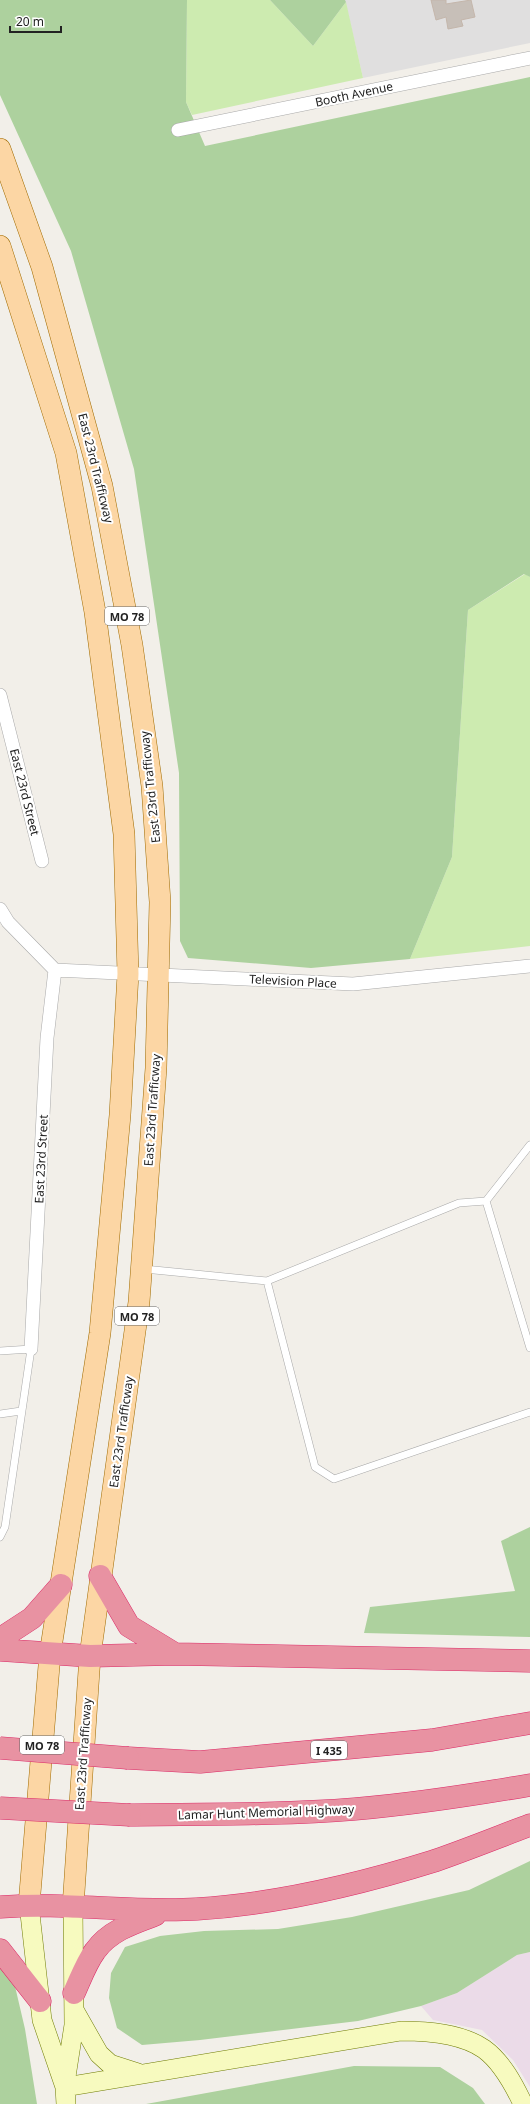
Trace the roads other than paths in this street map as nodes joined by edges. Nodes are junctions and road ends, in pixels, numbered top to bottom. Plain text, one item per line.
1 (530, 58) edge
2 (178, 130) dead end
3 (0, 149) edge
4 (0, 246) edge
5 (0, 695) edge
6 (4, 725) edge
7 (42, 861) dead end
8 (0, 909) edge
9 (530, 966) edge
10 (55, 970) junction
11 (128, 974) junction
12 (159, 974) junction
13 (530, 1145) edge
14 (486, 1200) junction
15 (142, 1269) junction
16 (267, 1281) junction
17 (530, 1348) edge
18 (31, 1349) junction
19 (0, 1351) edge
20 (21, 1411) junction
21 (530, 1412) edge
22 (0, 1414) edge
23 (0, 1537) edge
24 (100, 1576) junction
25 (61, 1585) junction
26 (0, 1639) edge
27 (0, 1650) edge
28 (50, 1654) junction
29 (174, 1654) junction
30 (90, 1656) junction
31 (530, 1661) edge
32 (530, 1723) edge
33 (0, 1748) edge
34 (530, 1785) edge
35 (0, 1808) edge
36 (530, 1825) edge
37 (29, 1905) junction
38 (0, 1907) edge
39 (73, 1907) junction
40 (171, 1910) junction
41 (0, 1950) edge
42 (40, 2001) junction
43 (74, 2001) junction
44 (141, 2074) junction
45 (66, 2095) edge
46 (523, 2104) edge

1 - 2 street, Booth Avenue
3 - 12 main road, East 23rd Trafficway / MO 78
4 - 11 main road, East 23rd Trafficway / MO 78
5 - 6 street, East 23rd Street
6 - 7 street, East 23rd Street
8 - 10 street
9 - 12 street, Television Place
10 - 11 street, Television Place
10 - 18 street, East 23rd Street
11 - 12 street, Television Place
11 - 25 main road, East 23rd Trafficway / MO 78
12 - 15 main road, East 23rd Trafficway / MO 78
13 - 14 lane
14 - 16 lane
14 - 17 lane
15 - 16 lane
15 - 24 main road, East 23rd Trafficway / MO 78
16 - 21 lane
18 - 19 lane
18 - 20 lane
20 - 22 lane
20 - 23 lane
24 - 29 highway
24 - 30 main road, East 23rd Trafficway / MO 78
25 - 26 highway
25 - 28 main road, East 23rd Trafficway / MO 78
27 - 28 highway
28 - 30 highway
28 - 37 main road, East 23rd Trafficway / MO 78
29 - 30 highway
29 - 31 highway
30 - 39 main road, East 23rd Trafficway / MO 78
32 - 33 highway, I 435, bridge
34 - 35 highway, Lamar Hunt Memorial Highway, bridge
36 - 40 highway
37 - 38 highway
37 - 39 highway
37 - 42 main road, East 23rd Trafficway / MO 78
39 - 40 highway
39 - 43 main road, East 23rd Trafficway / MO 78
40 - 43 highway
41 - 42 highway
42 - 45 main road, East 23rd Trafficway / MO 78
43 - 44 main road
43 - 45 main road, East 23rd Trafficway / MO 78
44 - 45 main road
44 - 46 main road

